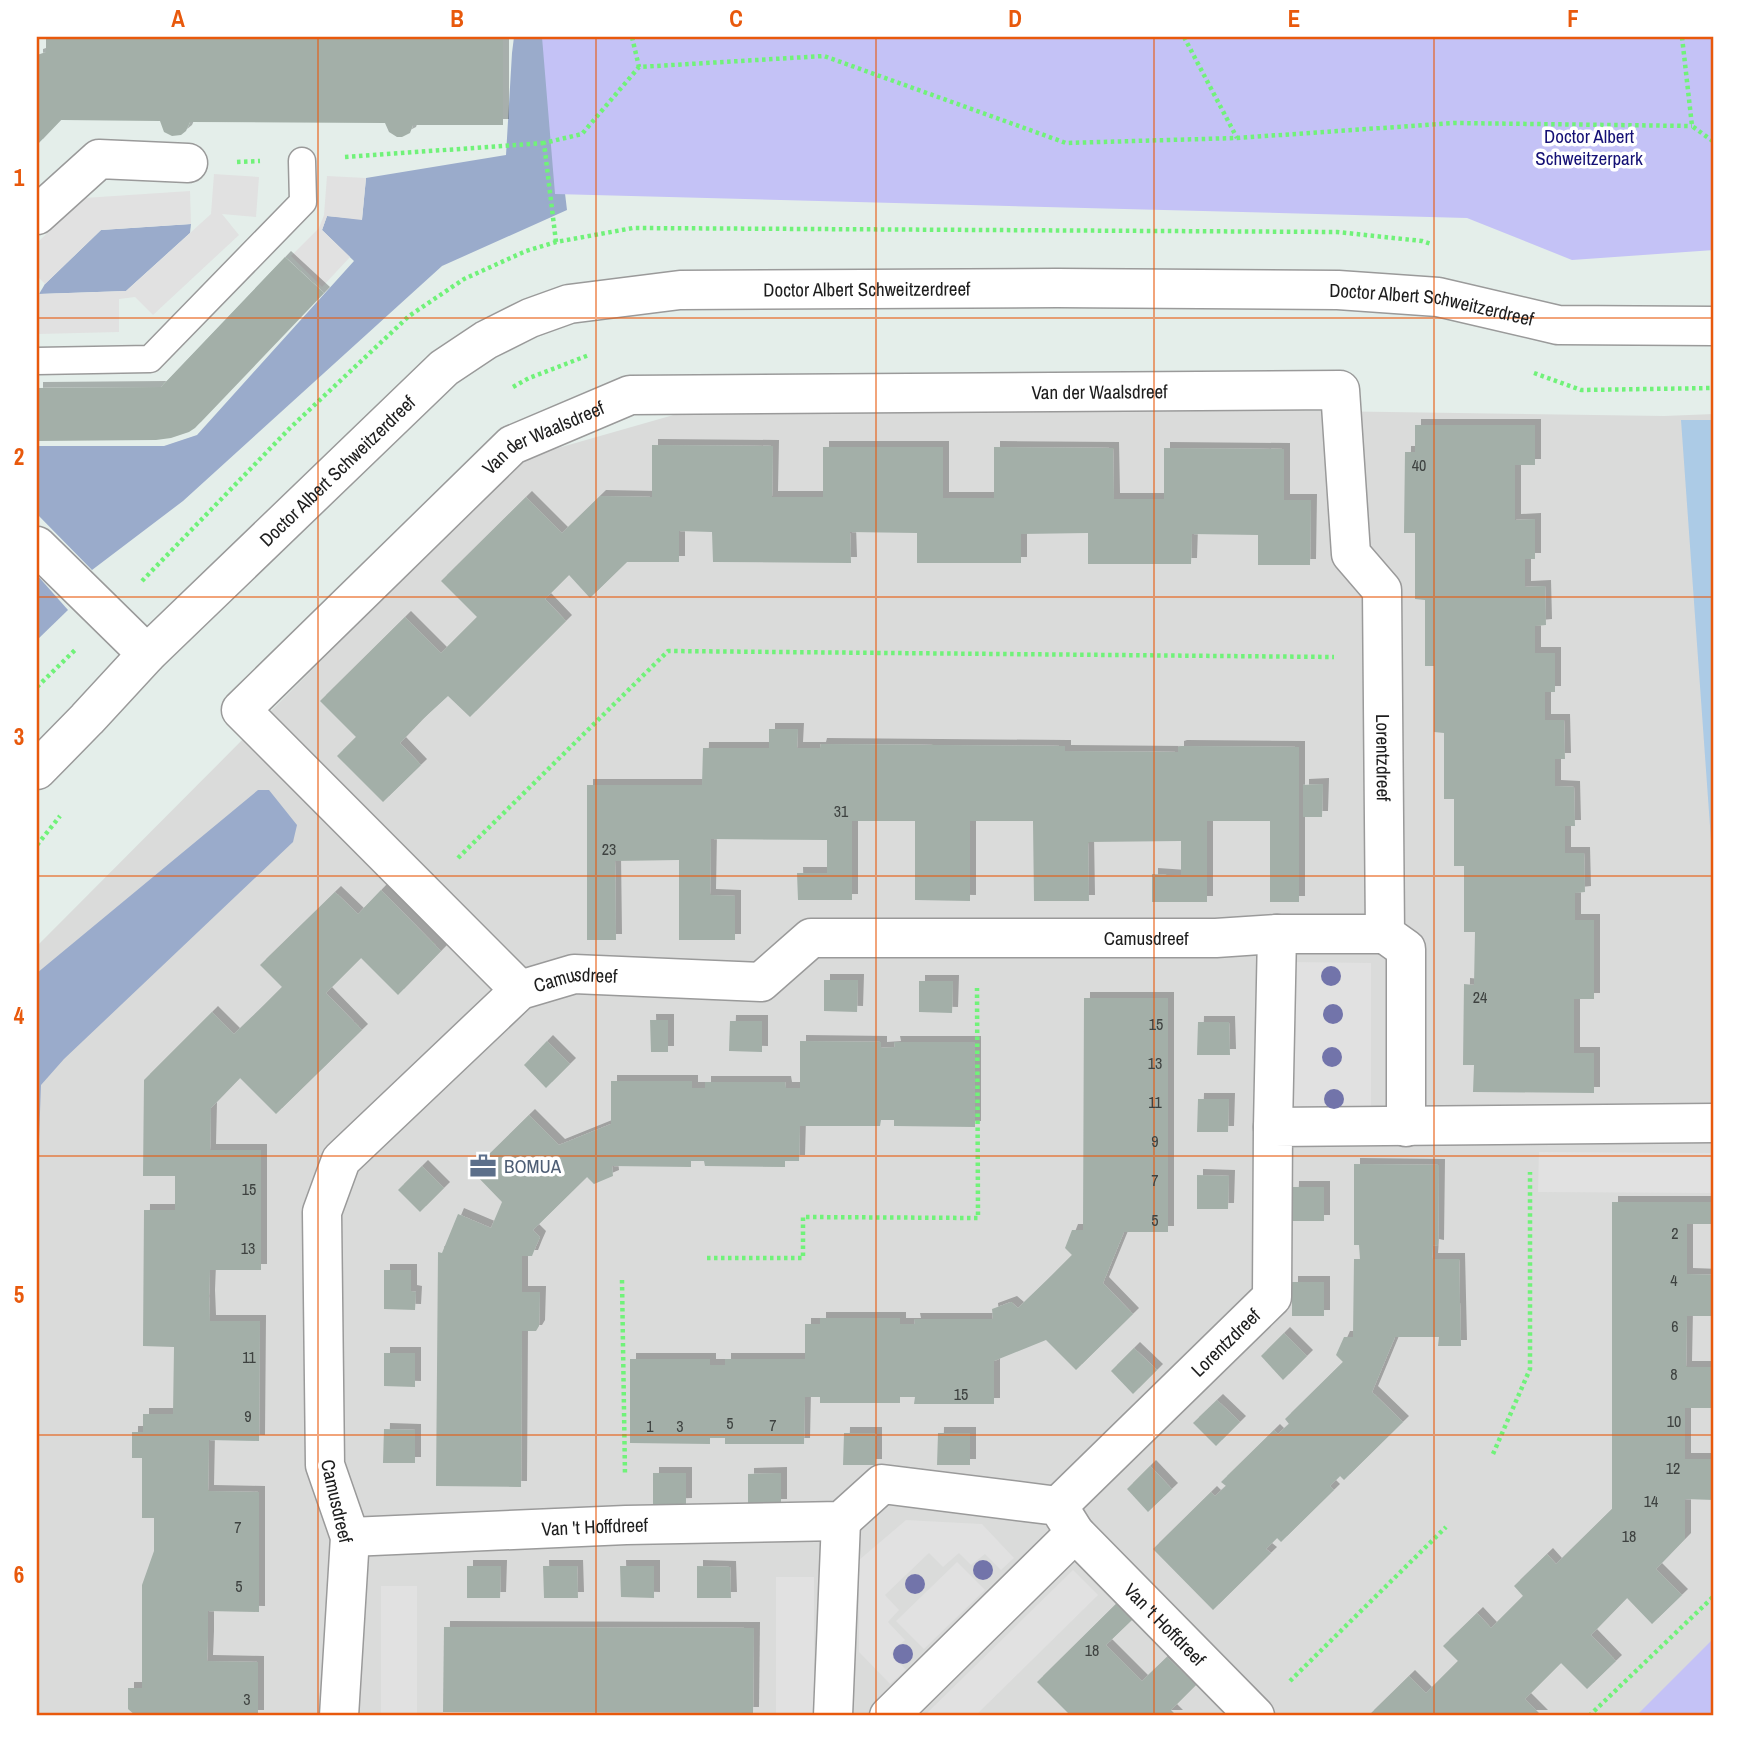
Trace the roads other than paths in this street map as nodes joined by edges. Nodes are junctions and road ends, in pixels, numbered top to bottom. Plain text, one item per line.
1 (302, 160) road end
2 (188, 163) road end
3 (37, 215) edge
4 (1714, 326) edge
5 (37, 361) edge
6 (1340, 390) joint
7 (37, 546) edge
8 (147, 654) junction
9 (37, 770) edge
10 (1277, 934) junction
11 (1385, 934) junction
12 (520, 990) junction
13 (1714, 1123) edge
14 (1273, 1127) junction
15 (1406, 1127) junction
16 (1067, 1520) junction
17 (841, 1521) junction
18 (350, 1537) junction
19 (339, 1716) edge
20 (833, 1716) edge
21 (889, 1716) edge
22 (1255, 1716) edge

1 - 5 lane
2 - 3 street
4 - 8 street, Doctor Albert Schweitzerdreef
6 - 11 street, Lorentzdreef
6 - 12 street, Van der Waalsdreef
7 - 8 street
8 - 9 street, Doctor Albert Schweitzerdreef
10 - 11 street, Camusdreef
10 - 12 street, Camusdreef
10 - 14 street, Lorentzdreef
11 - 15 street
12 - 18 street, Camusdreef
13 - 15 street
14 - 15 street
14 - 16 street, Lorentzdreef
16 - 17 street
16 - 21 street
16 - 22 street, Van 't Hoffdreef
17 - 18 street, Van 't Hoffdreef
17 - 20 street
18 - 19 street, Camusdreef

